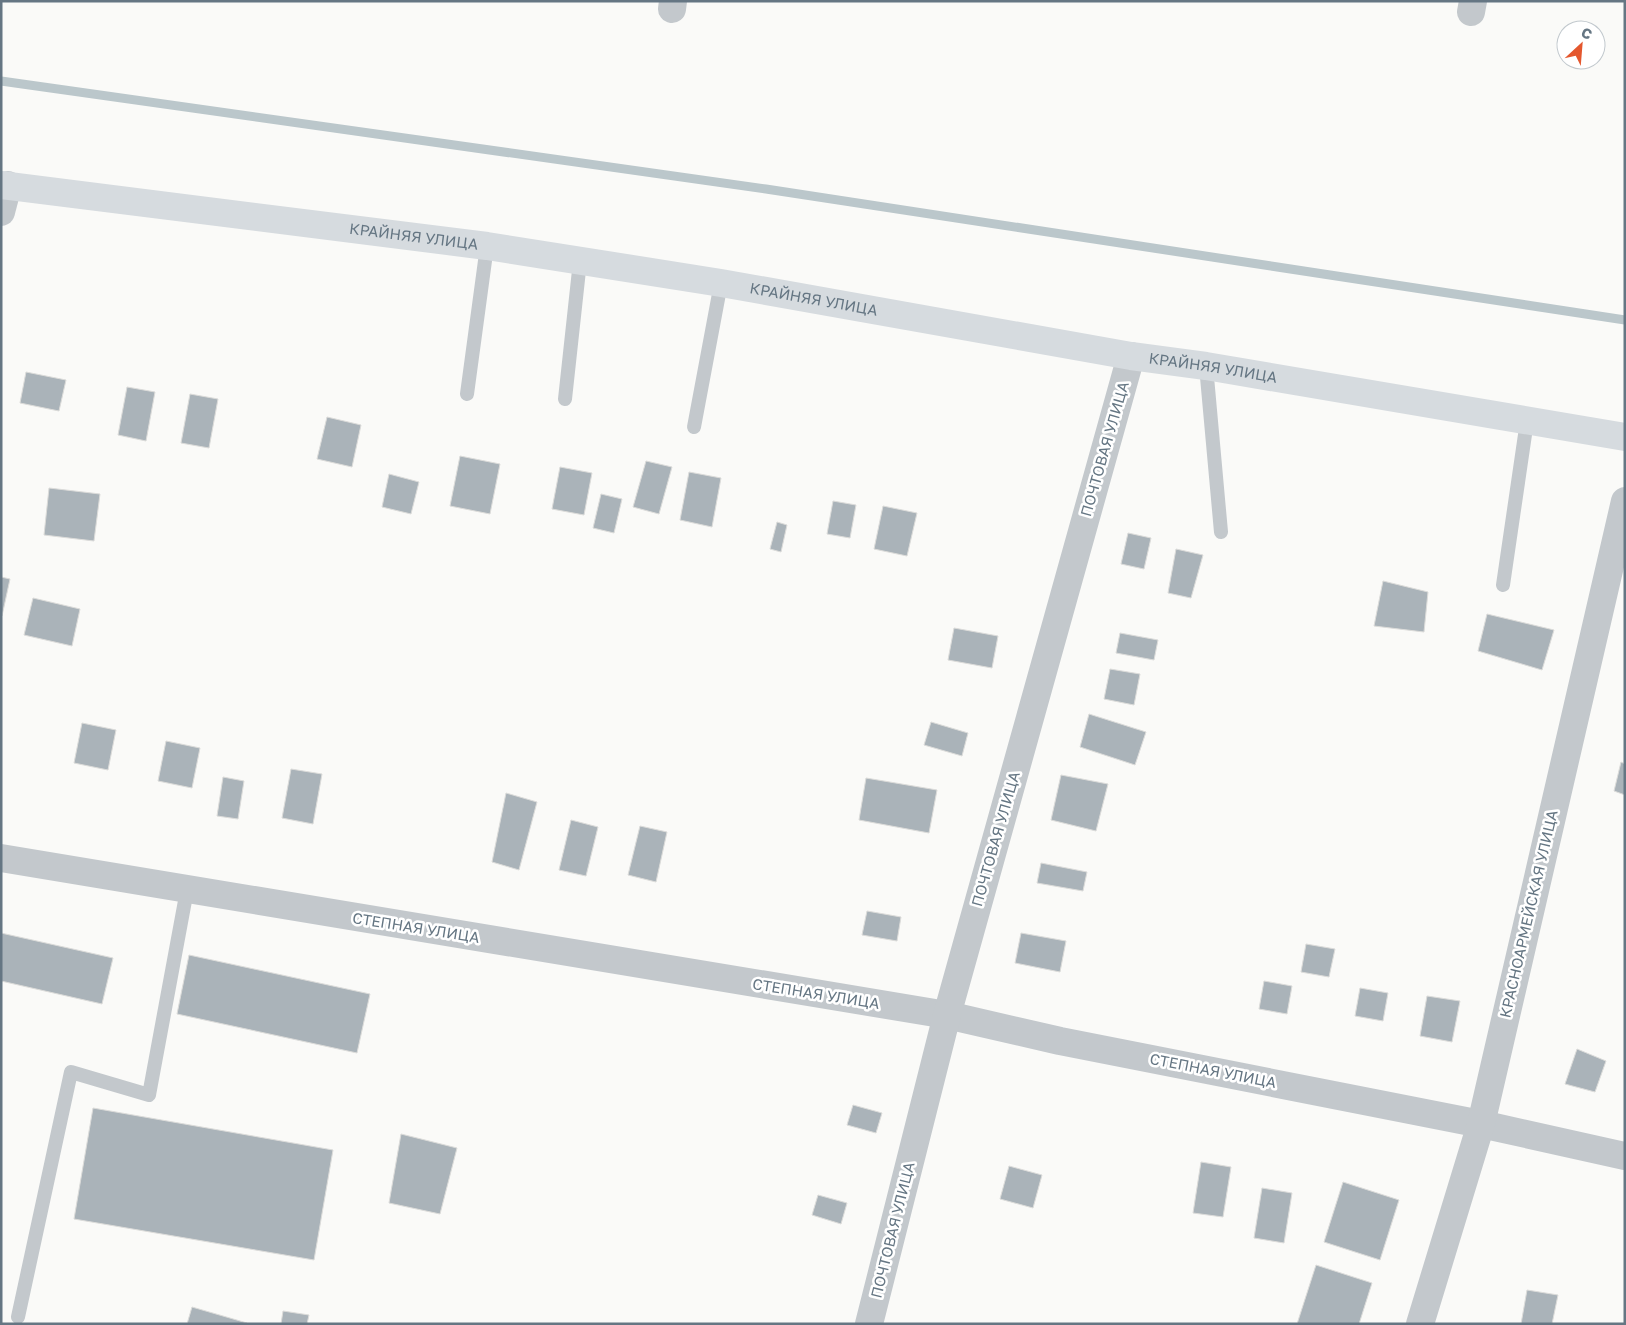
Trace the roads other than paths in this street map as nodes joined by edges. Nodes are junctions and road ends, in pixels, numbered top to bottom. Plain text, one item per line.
1 (5, 185) edge
2 (1, 212) edge
3 (487, 246) junction
4 (580, 261) junction
5 (721, 283) junction
6 (1131, 356) junction
7 (1206, 366) junction
8 (467, 394) dead end
9 (565, 399) dead end
10 (1527, 421) junction
11 (694, 427) dead end
12 (1625, 437) edge
13 (1625, 501) edge
14 (1221, 532) dead end
15 (1503, 585) dead end
16 (1, 858) edge
17 (187, 890) junction
18 (947, 1015) junction
19 (1481, 1124) junction
20 (1625, 1156) edge
21 (18, 1318) dead end
22 (869, 1324) edge
23 (1420, 1324) edge

1 - 2 street
1 - 3 main road, КРАЙНЯЯ УЛИЦА
3 - 4 main road, КРАЙНЯЯ УЛИЦА
3 - 8 lane
4 - 5 main road, КРАЙНЯЯ УЛИЦА
4 - 9 lane
5 - 6 main road, КРАЙНЯЯ УЛИЦА
5 - 11 lane
6 - 7 main road, КРАЙНЯЯ УЛИЦА
6 - 18 street, ПОЧТОВАЯ УЛИЦА
7 - 10 main road, КРАЙНЯЯ УЛИЦА
7 - 14 lane
10 - 12 main road, КРАЙНЯЯ УЛИЦА
10 - 15 lane
13 - 19 street, КРАСНОАРМЕЙСКАЯ УЛИЦА
16 - 17 street, СТЕПНАЯ УЛИЦА
17 - 18 street, СТЕПНАЯ УЛИЦА
17 - 21 lane
18 - 19 street, СТЕПНАЯ УЛИЦА
18 - 22 street, ПОЧТОВАЯ УЛИЦА
19 - 20 street, СТЕПНАЯ УЛИЦА
19 - 23 street, КРАСНОАРМЕЙСКАЯ УЛИЦА

